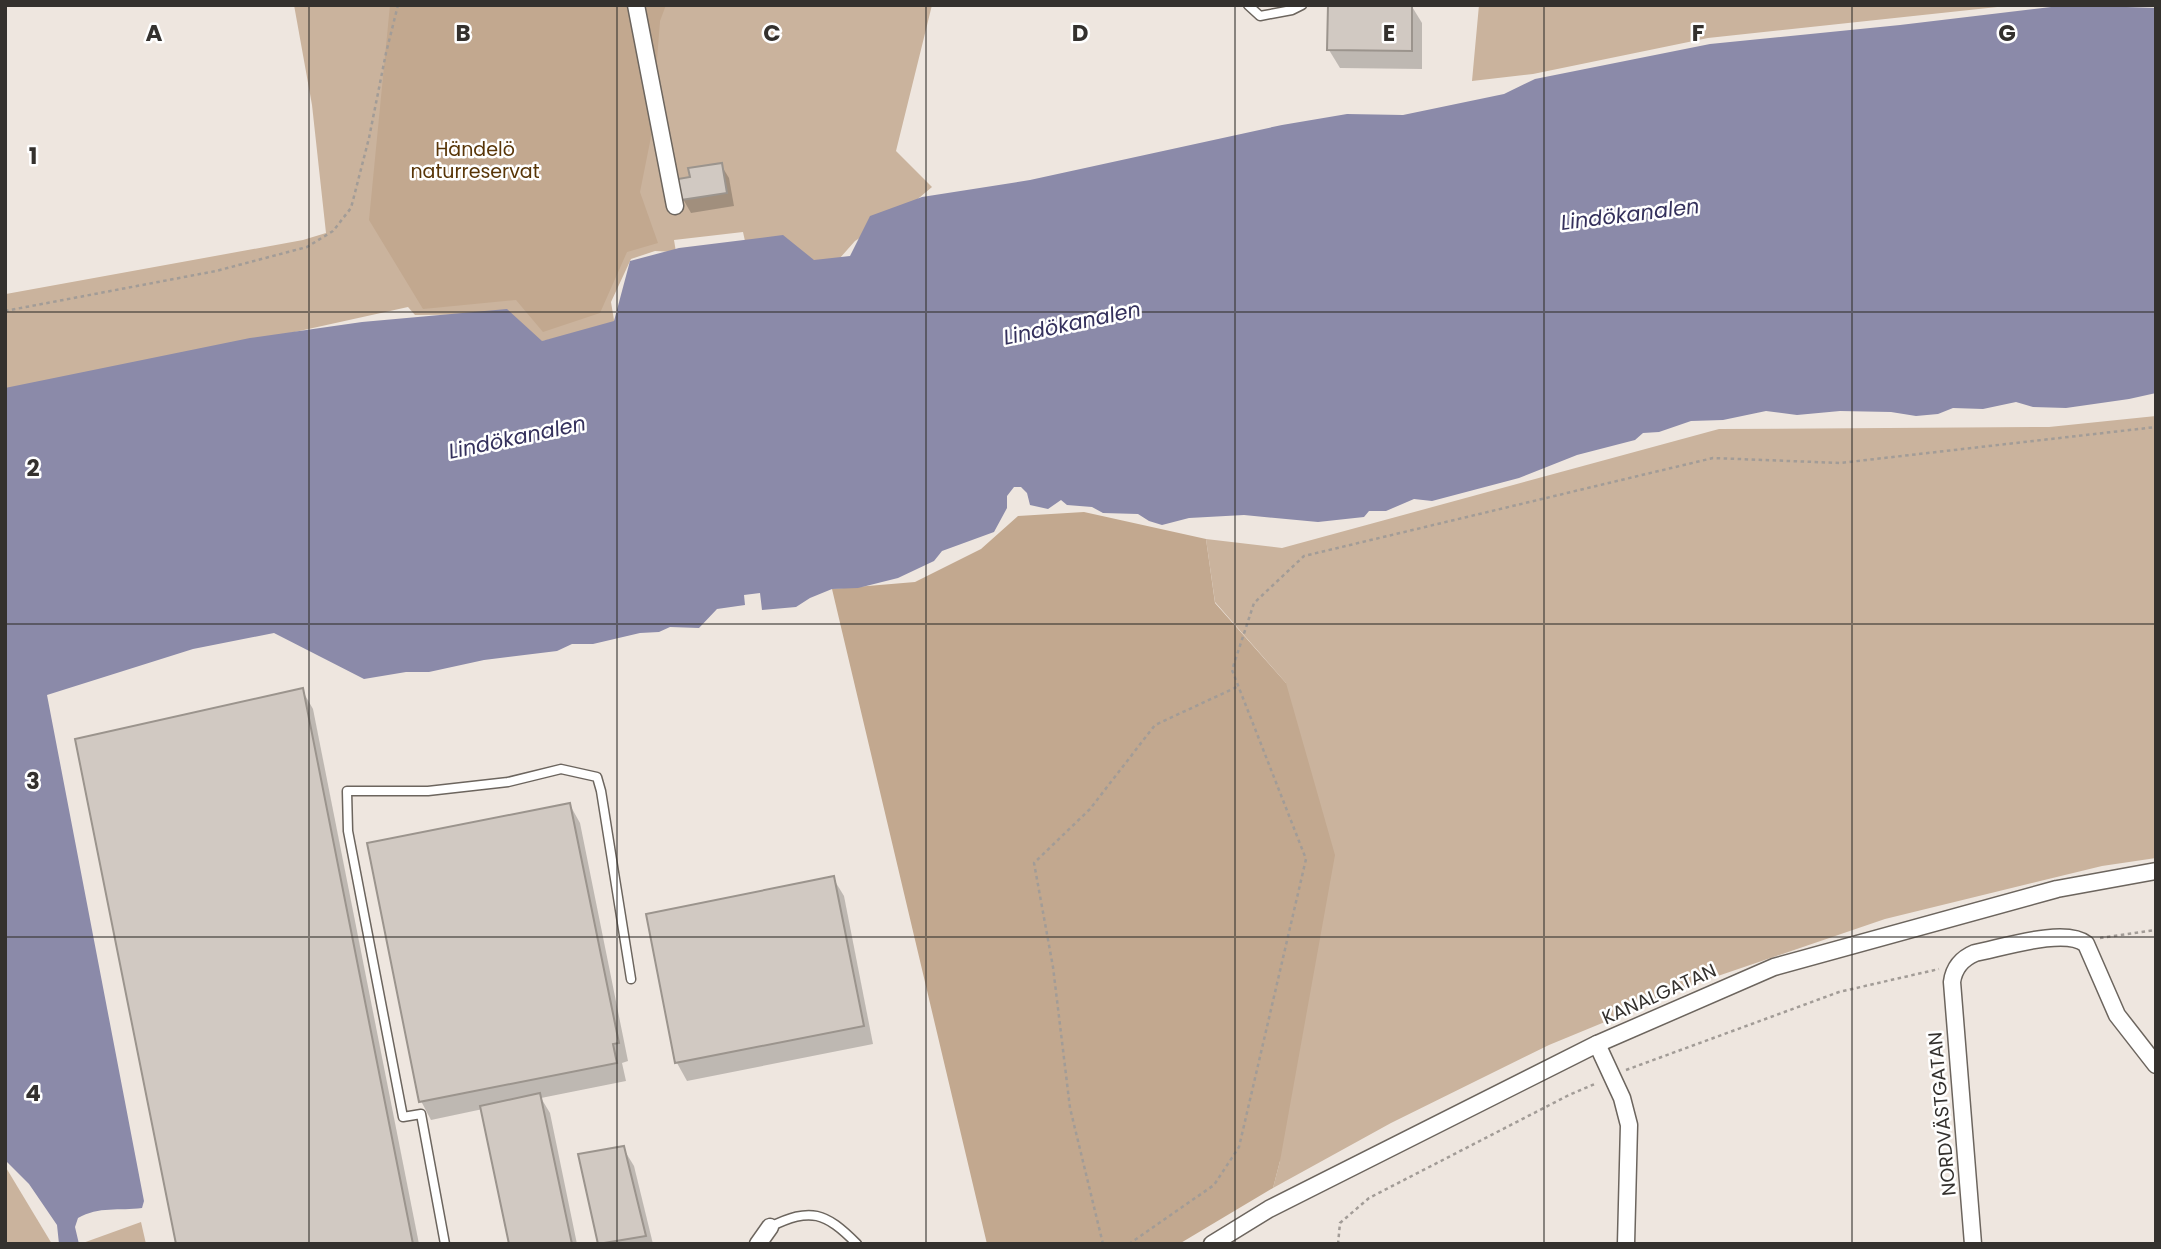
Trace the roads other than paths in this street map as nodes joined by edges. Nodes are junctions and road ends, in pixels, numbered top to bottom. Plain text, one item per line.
1 (636, 5) edge
2 (1248, 5) edge
3 (1302, 5) edge
4 (675, 206) dead end
5 (2156, 871) edge
6 (631, 979) dead end
7 (1597, 1044) junction
8 (2156, 1065) edge
9 (769, 1227) joint
10 (445, 1244) edge
11 (758, 1244) edge
12 (857, 1244) edge
13 (1212, 1244) edge
14 (1626, 1244) edge
15 (1973, 1244) edge

1 - 4 street
2 - 3 lane
5 - 7 street, KANALGATAN
6 - 10 lane
7 - 13 street, KANALGATAN
7 - 14 street
8 - 15 street, NORDVÄSTGATAN
9 - 11 street
9 - 12 lane

